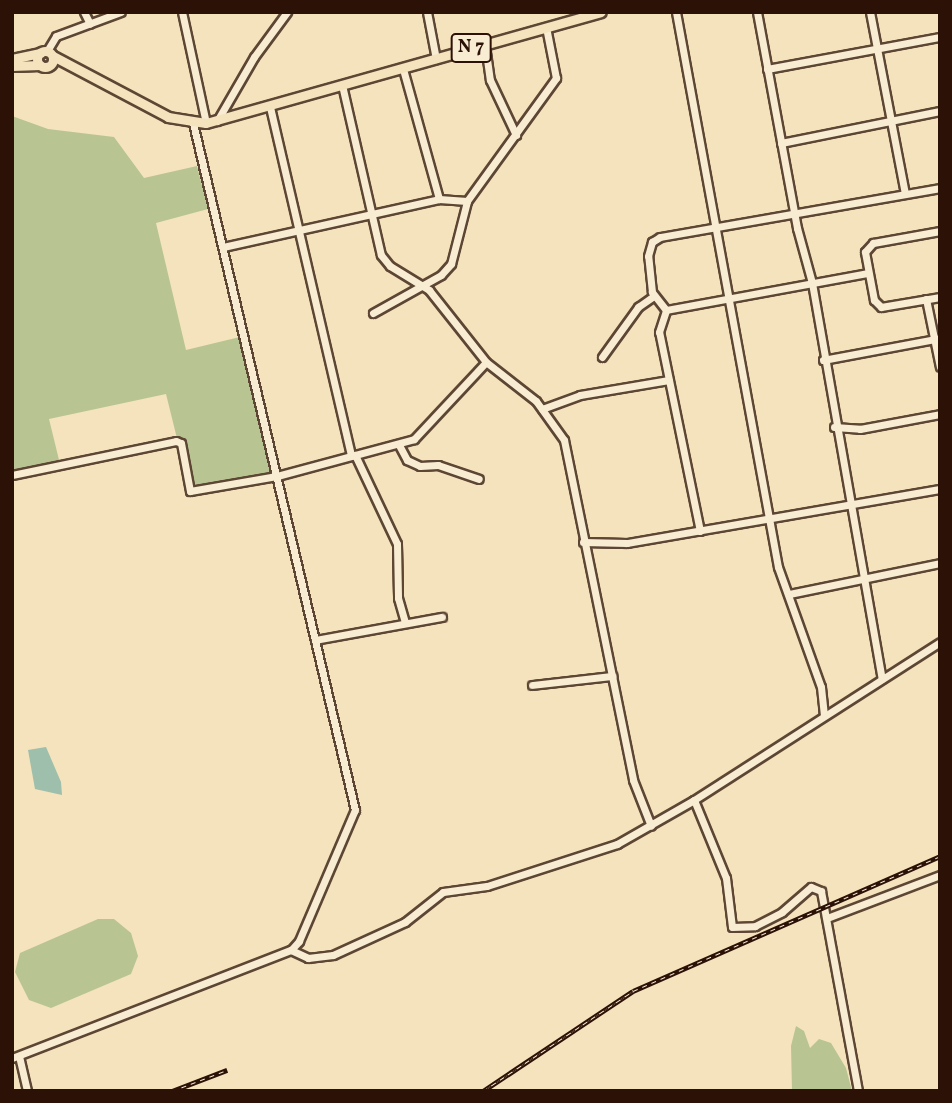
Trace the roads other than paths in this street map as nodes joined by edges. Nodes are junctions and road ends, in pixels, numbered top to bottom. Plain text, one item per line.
1 (84, 12) edge
2 (121, 12) edge
3 (182, 12) edge
4 (287, 12) edge
5 (427, 12) edge
6 (601, 12) edge
7 (676, 12) edge
8 (757, 12) edge
9 (870, 12) edge
10 (90, 24) junction
11 (546, 27) junction
12 (940, 37) edge
13 (485, 45) junction
14 (878, 50) junction
15 (46, 58) junction
16 (12, 59) edge
17 (436, 59) junction
18 (12, 66) edge
19 (402, 69) junction
20 (767, 69) junction
21 (342, 85) junction
22 (270, 107) junction
23 (940, 111) edge
24 (217, 121) junction
25 (891, 121) junction
26 (193, 123) junction
27 (206, 123) junction
28 (516, 135) junction
29 (781, 143) junction
30 (940, 188) edge
31 (905, 194) junction
32 (439, 199) junction
33 (467, 201) junction
34 (795, 212) junction
35 (370, 214) junction
36 (718, 226) junction
37 (300, 230) junction
38 (940, 231) edge
39 (223, 247) junction
40 (868, 273) junction
41 (812, 284) junction
42 (421, 287) junction
43 (732, 295) junction
44 (654, 296) junction
45 (940, 297) edge
46 (926, 299) junction
47 (666, 310) junction
48 (373, 313) dead end
49 (937, 338) edge
50 (602, 357) dead end
51 (822, 360) junction
52 (486, 362) junction
53 (940, 368) edge
54 (669, 380) junction
55 (542, 409) junction
56 (940, 414) edge
57 (834, 427) junction
58 (399, 445) junction
59 (353, 456) junction
60 (12, 475) edge
61 (277, 476) junction
62 (479, 479) dead end
63 (940, 489) edge
64 (849, 504) junction
65 (769, 518) junction
66 (700, 531) junction
67 (583, 542) junction
68 (940, 563) edge
69 (862, 578) junction
70 (789, 594) junction
71 (442, 617) dead end
72 (405, 623) junction
73 (315, 640) junction
74 (940, 642) edge
75 (612, 676) junction
76 (881, 679) junction
77 (532, 685) dead end
78 (824, 715) junction
79 (694, 800) junction
80 (651, 826) junction
81 (940, 876) edge
82 (827, 918) junction
83 (291, 950) junction
84 (15, 1057) edge
85 (27, 1091) edge
86 (858, 1091) edge

1 - 10 street
2 - 10 street
3 - 27 street
4 - 24 street
5 - 17 street
6 - 11 main road, N 7
7 - 36 street
8 - 20 street
9 - 14 street
10 - 15 street
11 - 13 main road, N 7
11 - 28 street
12 - 14 street
13 - 17 main road, N 7
13 - 28 street
14 - 20 street
14 - 25 street
15 - 16 main road, N 7
15 - 18 main road, N 7
15 - 26 main road, N 7
17 - 19 main road, N 7
19 - 21 main road, N 7
19 - 32 street
20 - 29 street
21 - 22 main road, N 7
21 - 35 street
22 - 24 main road, N 7
22 - 37 street
23 - 25 street
24 - 27 main road, N 7
25 - 29 street
25 - 31 street
26 - 27 main road, N 7
26 - 39 street
28 - 33 street
29 - 34 street
30 - 31 street
31 - 34 street
32 - 33 street
32 - 35 street
33 - 42 street
34 - 36 street
34 - 41 street
35 - 37 street
35 - 42 street
36 - 43 street
36 - 44 street
37 - 39 street
37 - 59 street
38 - 40 street
39 - 61 street
40 - 41 street
40 - 46 street
41 - 43 street
41 - 51 street
42 - 48 street
42 - 52 street
43 - 47 street
43 - 65 street
44 - 47 street
44 - 50 street
45 - 46 street
46 - 49 street
47 - 54 street
49 - 51 street
49 - 53 street
51 - 57 street
52 - 55 street
52 - 58 street
54 - 55 street
54 - 66 street
55 - 67 street
56 - 57 street
57 - 64 street
58 - 59 street
58 - 62 street
59 - 61 street
59 - 72 street
60 - 61 street
61 - 73 street
63 - 64 street
64 - 65 street
64 - 69 street
65 - 66 street
65 - 70 street
66 - 67 street
67 - 75 street
68 - 69 street
69 - 70 street
69 - 76 street
70 - 78 street
71 - 72 street
72 - 73 street
73 - 83 street
74 - 76 street
75 - 77 street
75 - 80 street
76 - 78 street
78 - 79 street
79 - 80 street
79 - 82 street
80 - 83 street
81 - 82 street
82 - 86 street
83 - 84 street
84 - 85 street

